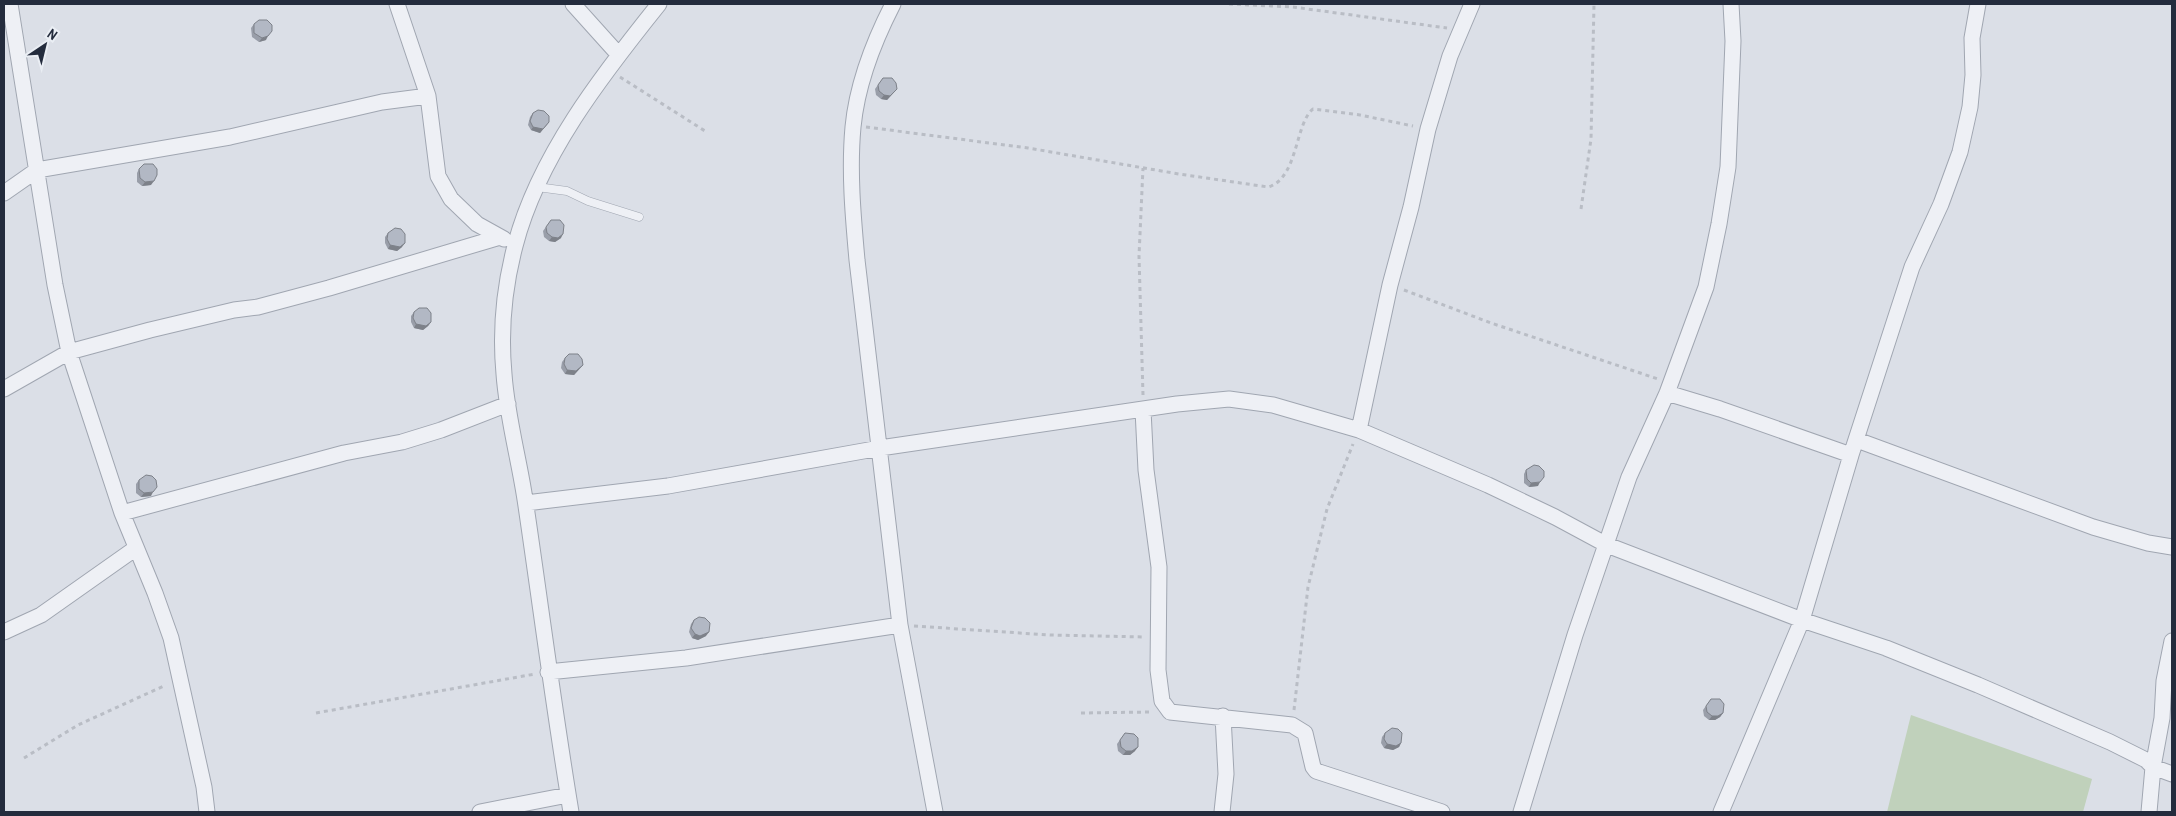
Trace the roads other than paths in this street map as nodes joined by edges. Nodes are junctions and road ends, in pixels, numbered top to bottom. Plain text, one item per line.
1 (10, 4) edge
2 (397, 4) edge
3 (573, 4) edge
4 (659, 4) edge
5 (893, 4) edge
6 (1472, 4) edge
7 (1731, 4) edge
8 (1978, 4) edge
9 (618, 54) junction
10 (428, 96) junction
11 (38, 170) junction
12 (537, 186) junction
13 (4, 193) edge
14 (639, 217) dead end
15 (500, 237) junction
16 (515, 246) junction
17 (69, 352) junction
18 (1669, 388) junction
19 (4, 389) edge
20 (508, 404) junction
21 (1143, 410) junction
22 (1359, 430) junction
23 (1857, 440) junction
24 (880, 448) junction
25 (1851, 455) junction
26 (526, 503) junction
27 (122, 513) junction
28 (1607, 545) junction
29 (2172, 547) edge
30 (136, 548) junction
31 (1802, 620) junction
32 (900, 625) junction
33 (4, 632) edge
34 (2172, 641) edge
35 (548, 672) junction
36 (1223, 716) junction
37 (2153, 767) junction
38 (2172, 774) edge
39 (568, 795) junction
40 (207, 812) edge
41 (480, 812) edge
42 (571, 812) edge
43 (935, 812) edge
44 (1222, 812) edge
45 (1442, 812) edge
46 (1521, 812) edge
47 (1721, 812) edge
48 (2150, 812) edge

1 - 11 street
2 - 10 street
3 - 9 street
4 - 9 street
5 - 24 street
6 - 22 street
7 - 18 street
8 - 23 street
9 - 12 street
10 - 11 street
10 - 15 street
11 - 13 street
11 - 17 street
12 - 14 lane
12 - 16 street
15 - 16 street
15 - 17 street
16 - 20 street
17 - 19 street
17 - 27 street
18 - 25 street
18 - 28 street
20 - 26 street
20 - 27 street
21 - 22 street
21 - 24 street
21 - 36 street
22 - 28 street
23 - 25 street
23 - 29 street
24 - 26 street
24 - 32 street
25 - 31 street
26 - 35 street
27 - 30 street
28 - 31 street
28 - 46 street
30 - 33 street
30 - 40 street
31 - 37 street
31 - 47 street
32 - 35 street
32 - 43 street
34 - 37 street
35 - 39 street
36 - 44 street
36 - 45 street
37 - 38 street
37 - 48 street
39 - 41 street
39 - 42 street

